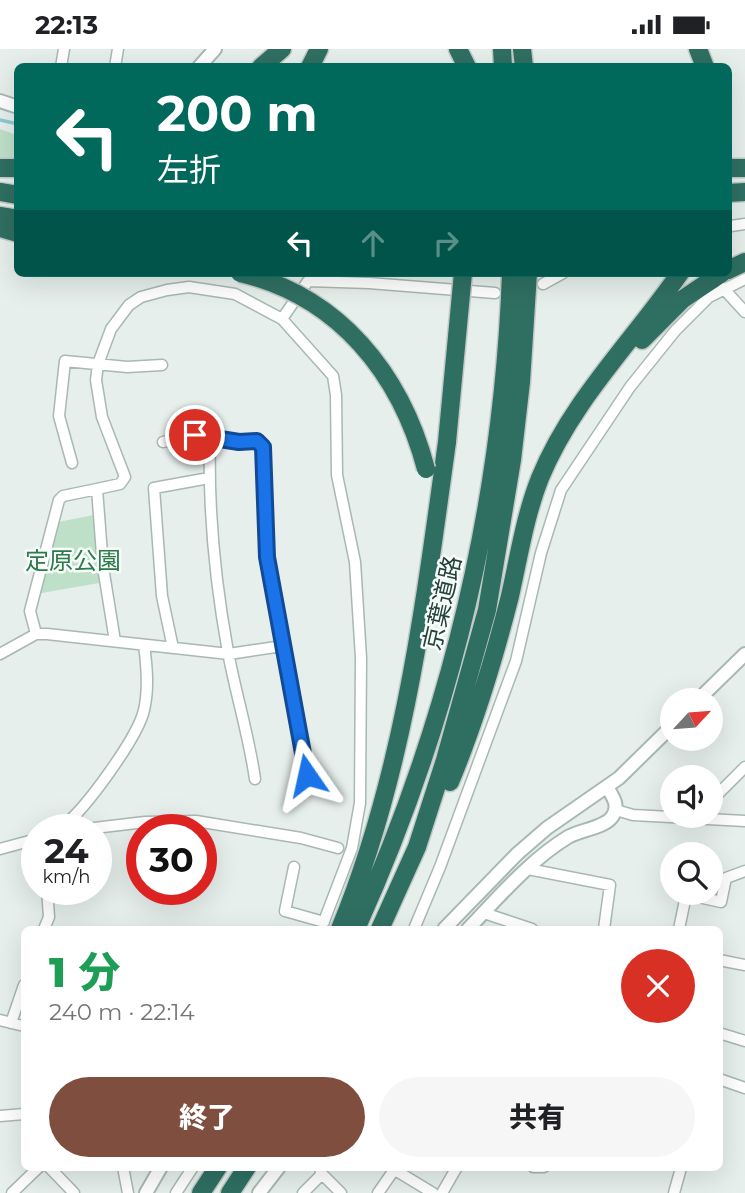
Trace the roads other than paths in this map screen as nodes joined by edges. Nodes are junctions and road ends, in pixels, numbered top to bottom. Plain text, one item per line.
1 (215, 49) edge
2 (282, 49) edge
3 (203, 63) edge
4 (266, 63) edge
5 (254, 277) edge
6 (463, 277) edge
7 (511, 277) edge
8 (677, 277) edge
9 (536, 278) edge
10 (745, 279) edge
11 (723, 281) edge
12 (495, 293) dead end
13 (745, 312) edge
14 (282, 319) junction
15 (98, 364) junction
16 (162, 365) dead end
17 (210, 438) junction
18 (163, 442) dead end
19 (72, 463) dead end
20 (209, 478) junction
21 (540, 479) junction
22 (97, 489) junction
23 (425, 599) junction
24 (36, 634) junction
25 (115, 641) junction
26 (144, 645) junction
27 (282, 646) junction
28 (173, 648) junction
29 (0, 654) edge
30 (229, 655) junction
31 (744, 655) edge
32 (710, 688) edge
33 (660, 737) edge
34 (745, 767) edge
35 (307, 775) dead end
36 (255, 779) dead end
37 (607, 787) junction
38 (723, 789) edge
39 (616, 810) junction
40 (76, 814) edge
41 (660, 816) edge
42 (723, 819) edge
43 (745, 821) edge
44 (112, 826) edge
45 (21, 844) edge
46 (417, 847) junction
47 (338, 848) dead end
48 (0, 849) edge
49 (294, 867) dead end
50 (528, 869) junction
51 (745, 871) edge
52 (48, 905) edge
53 (484, 912) junction
54 (45, 926) edge
55 (325, 926) edge
56 (328, 926) edge
57 (328, 926) edge
58 (357, 926) edge
59 (381, 926) edge
60 (415, 926) edge
61 (447, 926) edge
62 (471, 926) edge
63 (524, 926) edge
64 (604, 926) edge
65 (680, 926) edge
66 (723, 961) edge
67 (745, 965) edge
68 (21, 991) edge
69 (5, 1021) edge
70 (723, 1035) edge
71 (745, 1041) edge
72 (723, 1080) edge
73 (745, 1088) edge
74 (21, 1114) edge
75 (0, 1115) edge
76 (35, 1171) edge
77 (53, 1171) edge
78 (124, 1171) edge
79 (159, 1171) edge
80 (190, 1171) edge
81 (215, 1171) edge
82 (244, 1171) edge
83 (276, 1171) edge
84 (321, 1171) edge
85 (391, 1171) edge
86 (395, 1171) edge
87 (455, 1171) edge
88 (680, 1171) edge
89 (675, 1190) edge
90 (12, 1193) edge
91 (74, 1193) edge
92 (128, 1193) edge
93 (146, 1193) edge
94 (176, 1193) edge
95 (201, 1193) edge
96 (230, 1193) edge
97 (260, 1193) edge
98 (303, 1193) edge
99 (341, 1193) edge
100 (378, 1193) edge
101 (433, 1193) edge
102 (442, 1193) edge
103 (686, 1193) edge

1 - 3 street
2 - 4 highway
5 - 23 highway, bridge
6 - 23 highway, bridge
7 - 58 highway, 京葉道路
8 - 21 highway
9 - 46 highway, 京葉道路
10 - 11 street
11 - 13 street
11 - 21 highway
11 - 60 street
12 - 14 street
14 - 15 street
14 - 56 street
15 - 16 street
15 - 19 street
15 - 22 street
17 - 18 street
17 - 20 street
17 - 27 street
20 - 28 street
20 - 30 street
21 - 46 highway
22 - 24 street
22 - 25 street
23 - 57 highway
24 - 25 street
24 - 29 street
25 - 26 street
26 - 28 street
26 - 40 street
27 - 30 street
27 - 35 street
28 - 30 street
30 - 36 street
31 - 32 street
33 - 37 street
34 - 38 street
37 - 39 street
37 - 61 street
39 - 41 street
39 - 50 street
42 - 43 street
44 - 47 street
45 - 48 street
46 - 59 highway, 京葉道路
49 - 55 street
50 - 53 street
50 - 64 street
51 - 65 street
52 - 54 street
53 - 62 street
53 - 63 street
66 - 67 street
68 - 69 street
70 - 71 street
72 - 73 street
74 - 75 street
76 - 90 street
77 - 91 street
78 - 92 street
79 - 93 street
80 - 94 street
81 - 95 highway
82 - 96 highway
83 - 97 street
84 - 98 street
84 - 99 street
85 - 100 street
86 - 101 street
87 - 102 street
88 - 89 street
89 - 103 street

